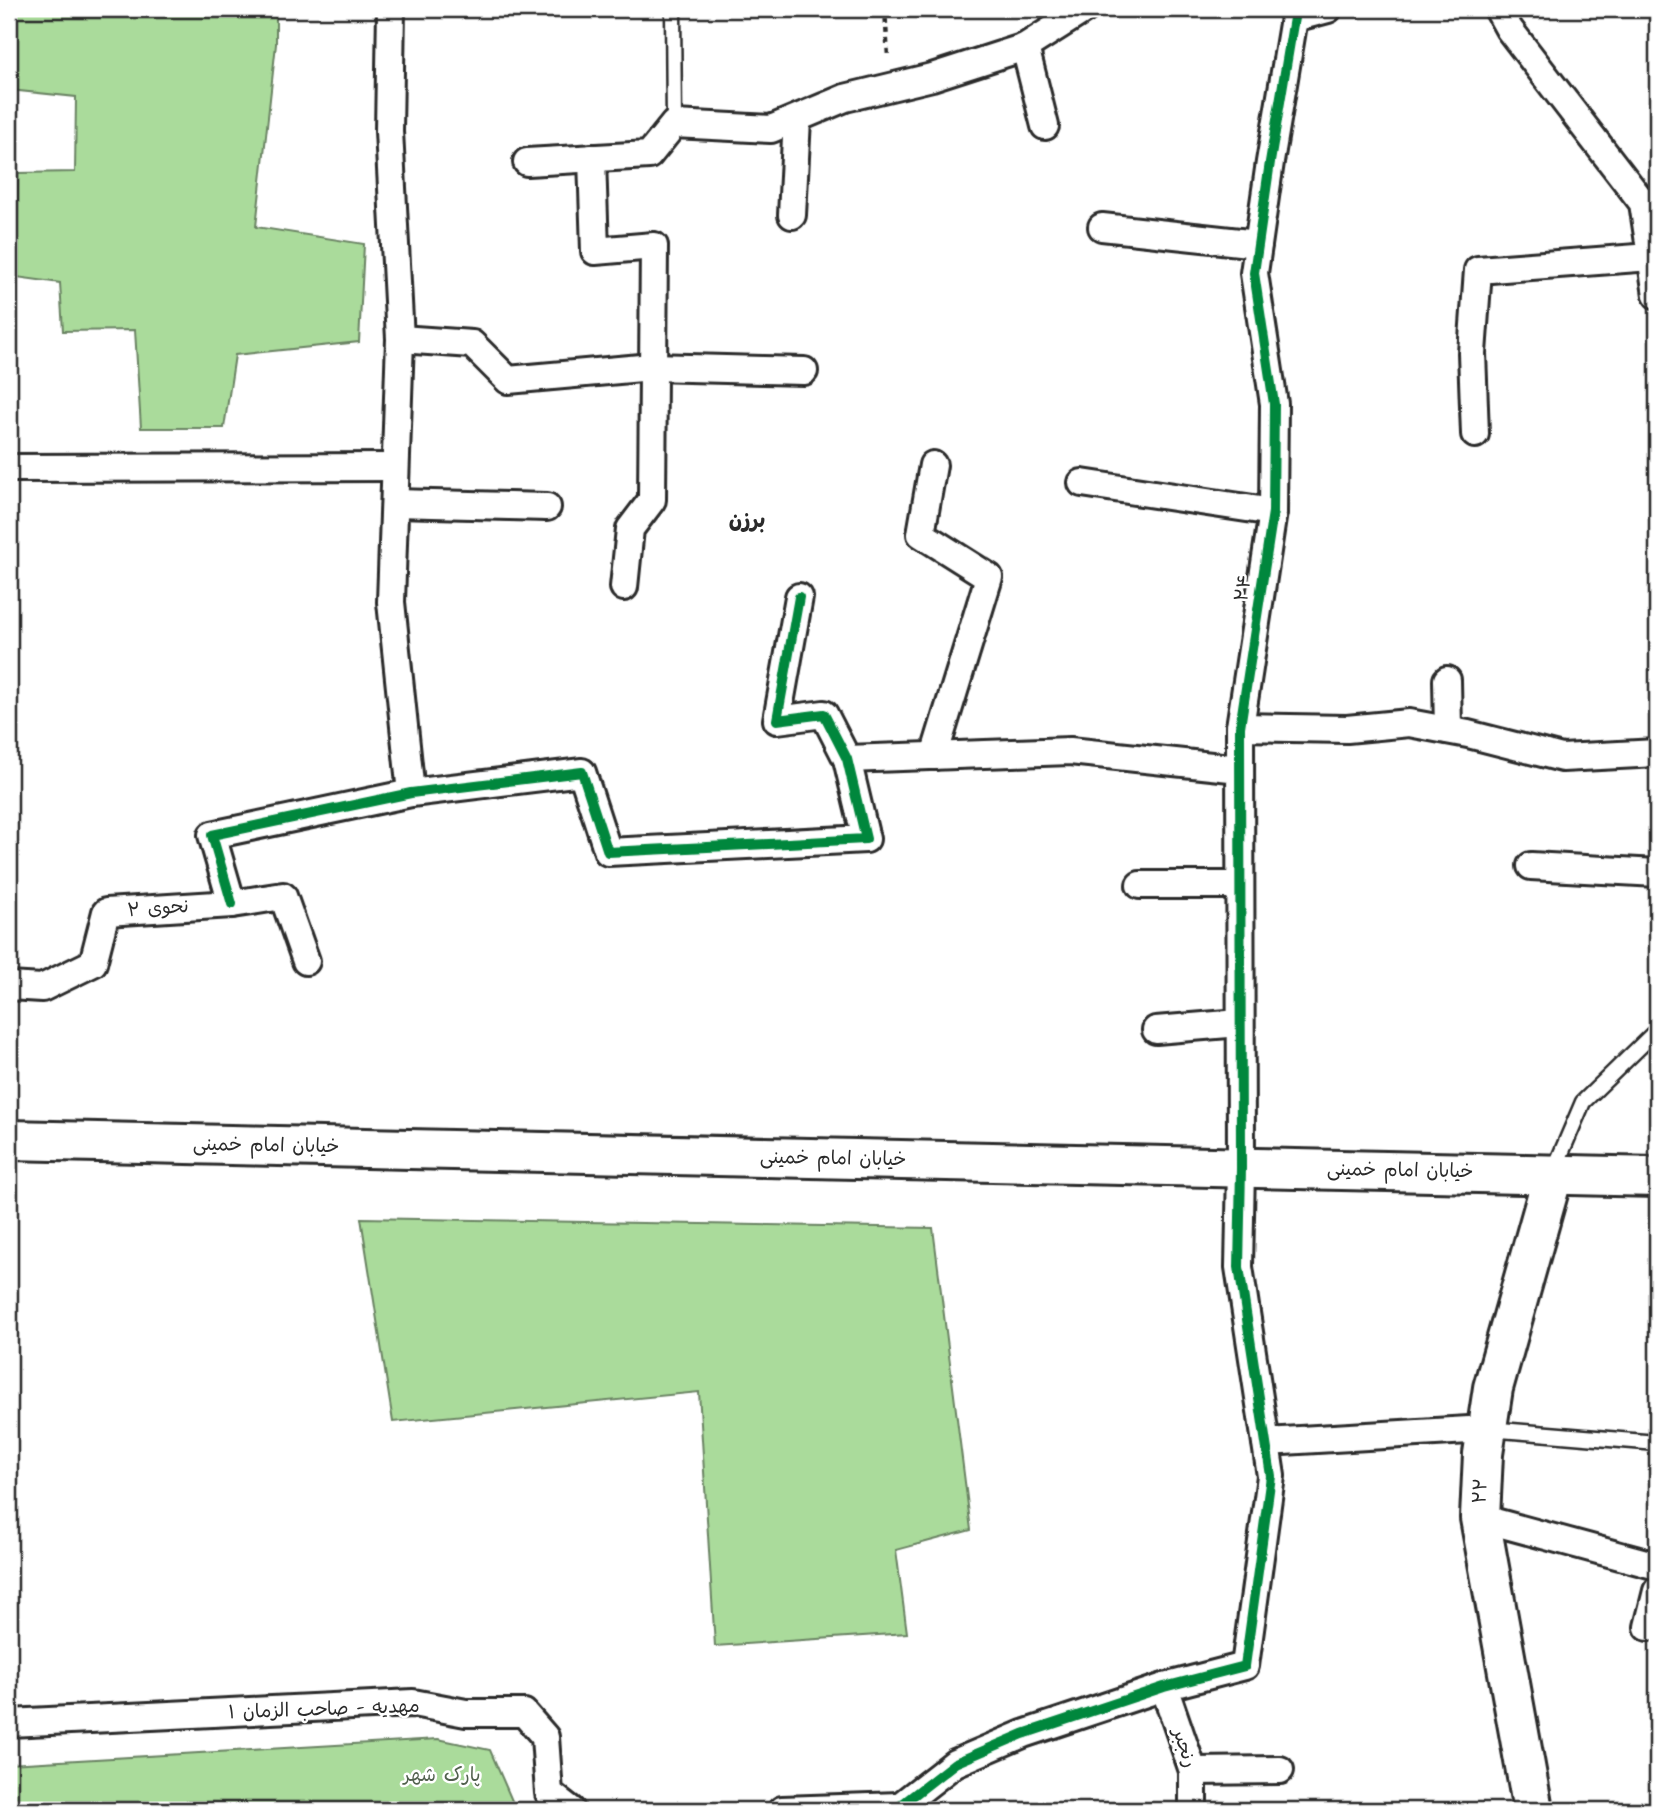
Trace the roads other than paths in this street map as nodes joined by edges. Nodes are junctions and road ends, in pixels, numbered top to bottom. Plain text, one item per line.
1 (391, 9) edge
2 (673, 9) edge
3 (1085, 9) edge
4 (1328, 9) edge
5 (1497, 9) edge
6 (1293, 13) edge
7 (1025, 47) junction
8 (797, 119) junction
9 (674, 124) junction
10 (1045, 126) dead end
11 (592, 158) junction
12 (527, 162) dead end
13 (1650, 202) edge
14 (792, 215) dead end
15 (1102, 227) dead end
16 (1258, 244) junction
17 (1651, 257) junction
18 (1657, 295) edge
19 (400, 339) junction
20 (652, 367) junction
21 (804, 371) dead end
22 (1475, 434) dead end
23 (933, 465) dead end
24 (396, 467) junction
25 (9, 468) edge
26 (1082, 483) dead end
27 (395, 503) junction
28 (547, 507) dead end
29 (1273, 512) junction
30 (624, 587) dead end
31 (799, 597) dead end
32 (1447, 680) dead end
33 (1240, 727) junction
34 (1448, 730) junction
35 (1657, 752) edge
36 (934, 756) junction
37 (848, 759) junction
38 (1240, 769) junction
39 (411, 793) junction
40 (1531, 866) dead end
41 (1657, 873) edge
42 (1140, 885) dead end
43 (1239, 885) junction
44 (232, 904) junction
45 (306, 961) dead end
46 (9, 986) edge
47 (1240, 1023) junction
48 (1156, 1030) dead end
49 (1657, 1030) edge
50 (9, 1140) edge
51 (1241, 1168) junction
52 (1553, 1175) junction
53 (1657, 1177) edge
54 (1486, 1429) junction
55 (1266, 1442) junction
56 (1657, 1443) edge
57 (1480, 1518) junction
58 (1657, 1566) edge
59 (1657, 1591) edge
60 (1648, 1627) dead end
61 (1164, 1687) junction
62 (9, 1723) edge
63 (1280, 1770) dead end
64 (1194, 1771) junction
65 (903, 1808) edge
66 (571, 1810) edge
67 (782, 1810) edge
68 (1193, 1810) edge
69 (1533, 1810) edge

1 - 19 street
2 - 9 lane
3 - 7 street
4 - 6 street
5 - 13 street
6 - 16 street, ۲۴
7 - 8 street
7 - 10 street
8 - 9 street
8 - 14 street
9 - 11 street
11 - 12 street
11 - 20 street
13 - 17 street
15 - 16 street
16 - 29 street, ۲۴
17 - 18 street
17 - 22 street
19 - 20 street
19 - 24 street
20 - 21 street
20 - 30 street
23 - 36 street
24 - 25 street
24 - 27 street
26 - 29 street
27 - 28 street
27 - 39 street
29 - 33 street, ۲۴
31 - 37 street
32 - 34 street
33 - 34 street
33 - 38 street, ۲۴
34 - 35 street
36 - 37 street
36 - 38 street
37 - 39 street
38 - 43 street, ۲۴
39 - 44 street
40 - 41 street
42 - 43 street
43 - 47 street, ۲۴
44 - 45 street, نحوی ۲
44 - 46 street, نحوی ۲
47 - 48 street
47 - 51 street, ۲۴
49 - 52 lane
50 - 51 main road, خیابان امام خمینی
51 - 52 main road, خیابان امام خمینی
51 - 55 street, ۲۴
52 - 53 main road, خیابان امام خمینی
52 - 54 main road, ۲۲
54 - 55 street
54 - 56 lane
54 - 57 main road, ۲۲
55 - 61 street, ۲۴
57 - 58 street
57 - 69 main road, ۲۲
59 - 60 street
61 - 64 street, رنجبر
61 - 65 street
62 - 66 street, مهدیه - صاحب الزمان ۱
63 - 64 street
64 - 68 street, رنجبر
65 - 67 street

